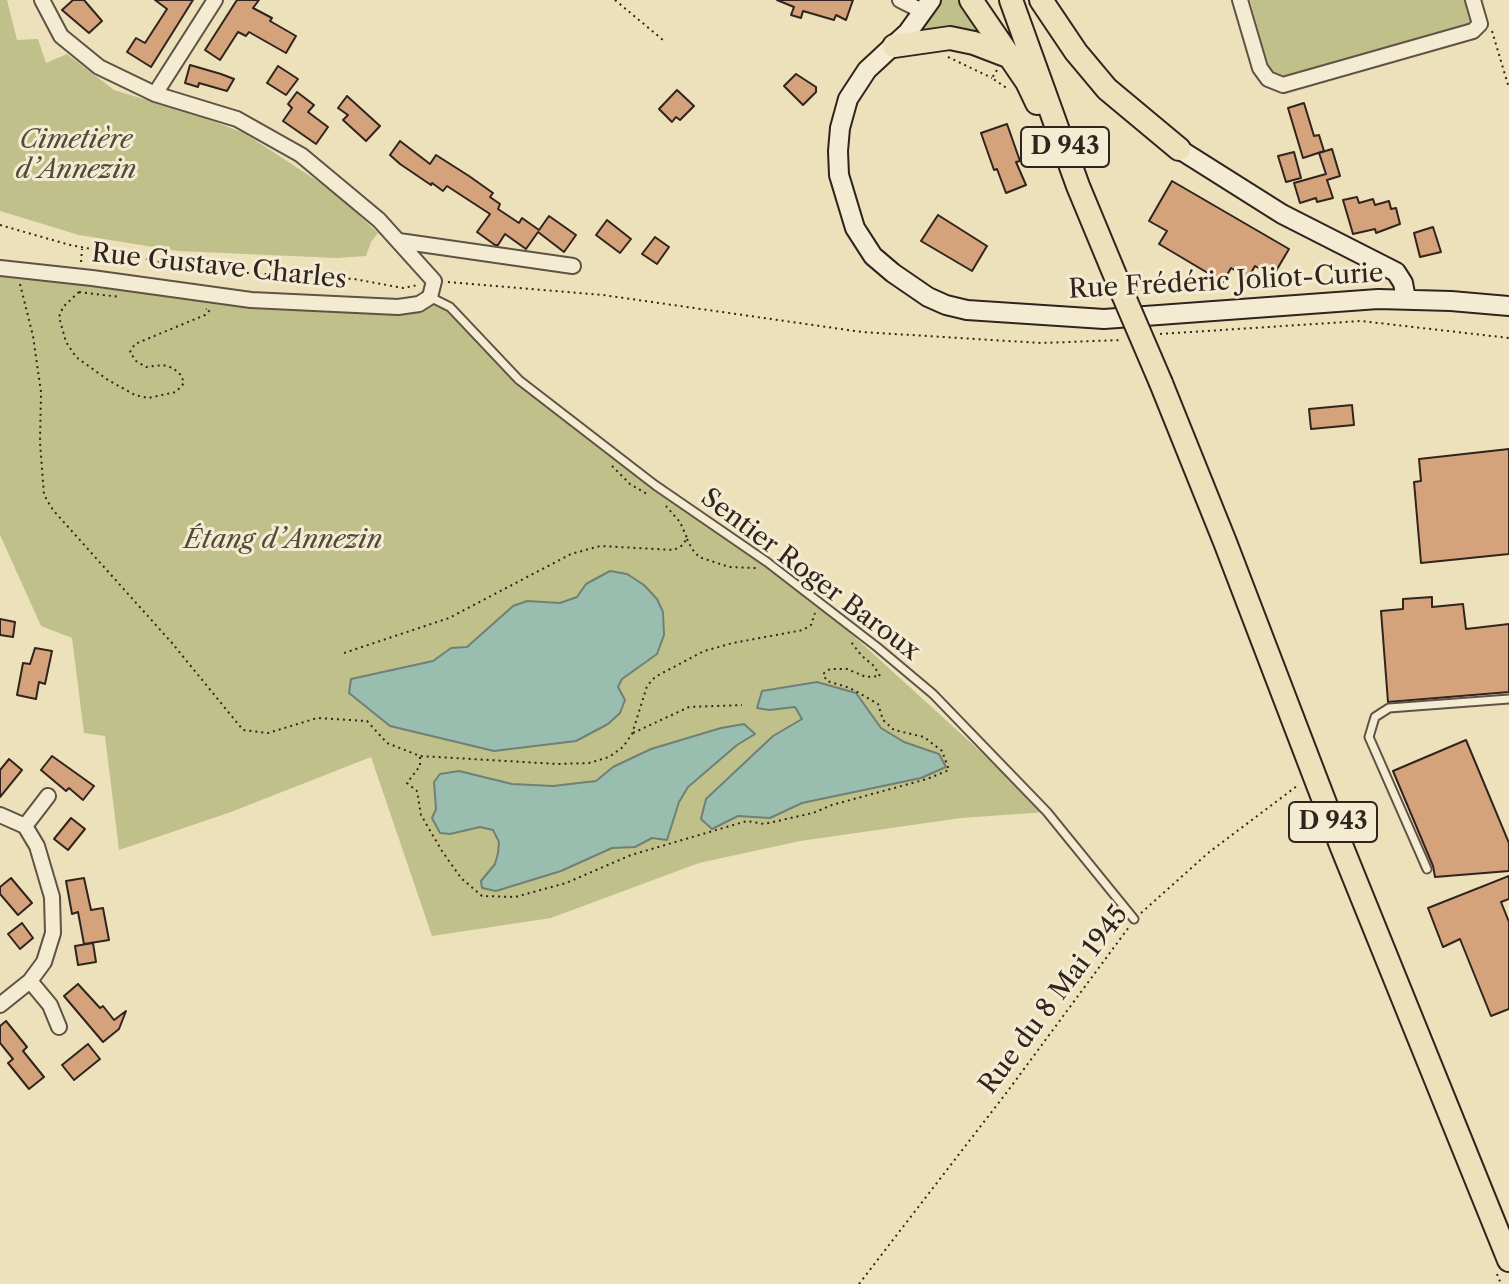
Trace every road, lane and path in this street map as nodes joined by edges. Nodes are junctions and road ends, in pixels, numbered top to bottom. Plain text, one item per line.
1 (42, 0) edge
2 (215, 0) edge
3 (615, 0) edge
4 (900, 0) edge
5 (971, 0) edge
6 (1011, 0) edge
7 (1041, 0) edge
8 (1240, 0) edge
9 (1473, 0) edge
10 (928, 6) edge
11 (1491, 29) dead end
12 (663, 40) dead end
13 (894, 46) junction
14 (942, 54) dead end
15 (1008, 56) junction
16 (992, 78) dead end
17 (1509, 88) edge
18 (155, 94) junction
19 (1179, 149) joint
20 (1078, 186) junction
21 (0, 225) edge
22 (399, 241) junction
23 (1369, 260) junction
24 (573, 266) dead end
25 (6, 269) edge
26 (1396, 272) junction
27 (80, 276) junction
28 (434, 281) junction
29 (79, 292) junction
30 (430, 297) junction
31 (123, 298) dead end
32 (1378, 299) junction
33 (1406, 299) junction
34 (1451, 301) junction
35 (198, 306) dead end
36 (1509, 306) edge
37 (1162, 334) dead end
38 (1509, 338) edge
39 (1112, 342) dead end
40 (606, 457) dead end
41 (651, 496) dead end
42 (659, 501) dead end
43 (687, 538) junction
44 (767, 562) junction
45 (814, 600) junction
46 (864, 637) junction
47 (344, 653) dead end
48 (1509, 699) edge
49 (742, 705) dead end
50 (632, 734) junction
51 (420, 756) junction
52 (1314, 773) junction
53 (48, 796) dead end
54 (0, 815) edge
55 (25, 826) junction
56 (1427, 869) dead end
57 (1134, 919) junction
58 (30, 981) junction
59 (0, 1005) edge
60 (59, 1027) dead end
61 (1509, 1260) edge
62 (859, 1284) edge

1 - 18 street
2 - 18 street
3 - 12 path
4 - 10 street
5 - 15 main road
6 - 20 main road, D 943
7 - 19 main road
8 - 9 street
10 - 13 street, Rue Frédéric Joliot-Curie
11 - 17 path
13 - 15 main road
13 - 32 street, Rue Frédéric Joliot-Curie
14 - 16 path
15 - 20 main road
18 - 22 street
19 - 23 street
20 - 52 main road, D 943, bridge
21 - 28 path
22 - 24 street
22 - 28 street
23 - 26 street
23 - 32 street
25 - 27 street, Rue Gustave Charles
25 - 51 path
26 - 33 street
26 - 34 street
27 - 29 path
27 - 30 street, Rue Gustave Charles
28 - 30 street
28 - 39 path
29 - 31 path
29 - 35 path
30 - 44 lane, Sentier Roger Baroux
32 - 33 street, Rue Frédéric Joliot-Curie
33 - 34 street, Rue Frédéric Joliot-Curie
34 - 36 street, Rue Frédéric Joliot-Curie
37 - 38 path
40 - 41 path
42 - 43 path
43 - 44 path
43 - 47 path
44 - 45 lane, Sentier Roger Baroux
45 - 46 lane, Sentier Roger Baroux
45 - 50 path
46 - 51 path
46 - 57 lane, Sentier Roger Baroux
48 - 56 lane
49 - 50 path
50 - 51 path
52 - 57 path, Rue du 8 Mai 1945
52 - 61 main road, D 943
53 - 55 street
54 - 55 street
55 - 58 street
57 - 62 path, Rue du 8 Mai 1945
58 - 59 street
58 - 60 street

